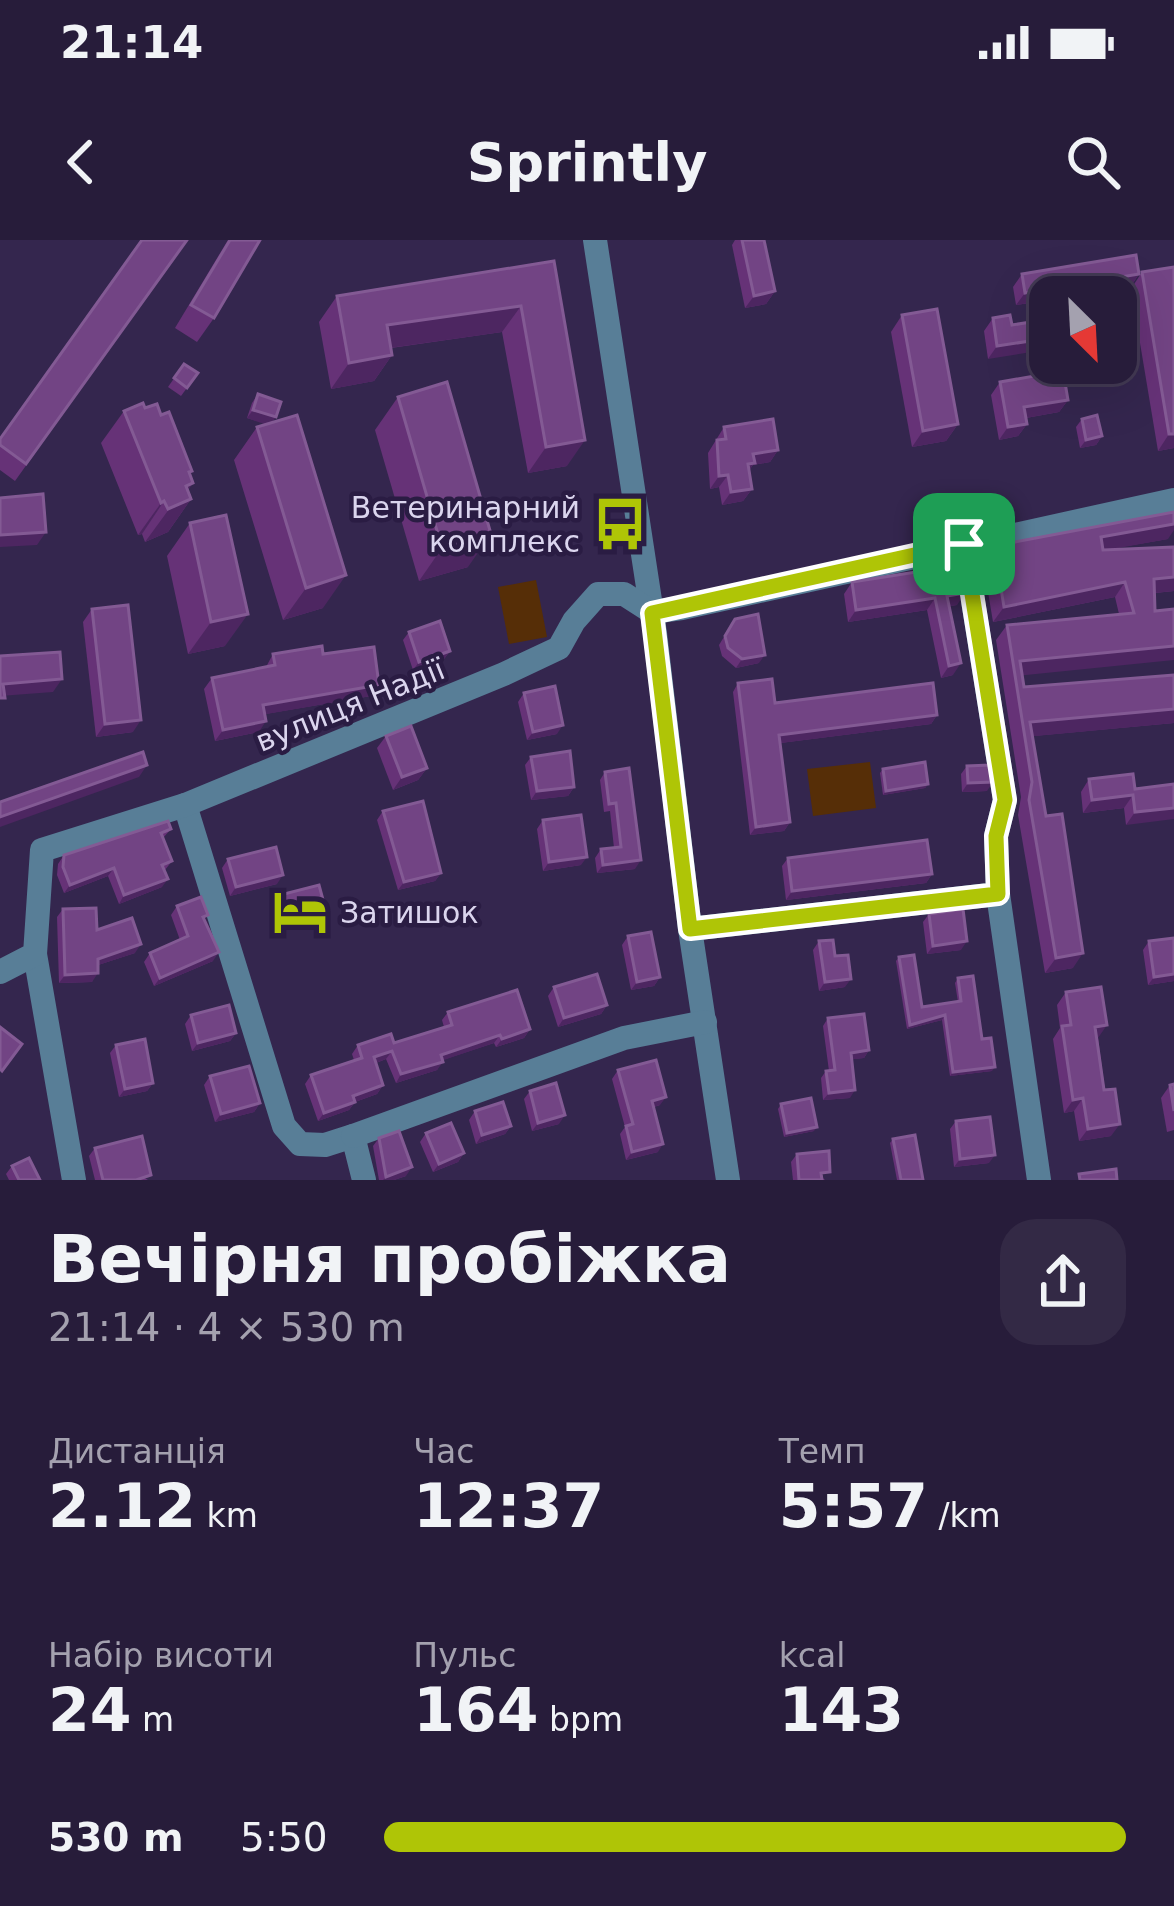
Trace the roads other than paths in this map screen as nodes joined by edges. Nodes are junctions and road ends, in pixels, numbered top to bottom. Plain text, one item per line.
1 (595, 240) edge
2 (1174, 500) edge
3 (964, 544) junction
4 (652, 613) junction
5 (185, 806) junction
6 (998, 894) junction
7 (690, 929) junction
8 (35, 954) junction
9 (0, 972) edge
10 (705, 1022) junction
11 (352, 1136) junction
12 (74, 1180) edge
13 (364, 1180) edge
14 (728, 1180) edge
15 (1039, 1180) edge

1 - 4 street
2 - 3 street
3 - 4 street
3 - 6 street
4 - 5 street, вулиця Надії
4 - 7 street
5 - 8 street, вулиця Надії
5 - 11 street
6 - 7 street
6 - 15 street
7 - 10 street
8 - 9 street
8 - 12 street
10 - 11 street
10 - 14 street
11 - 13 street

